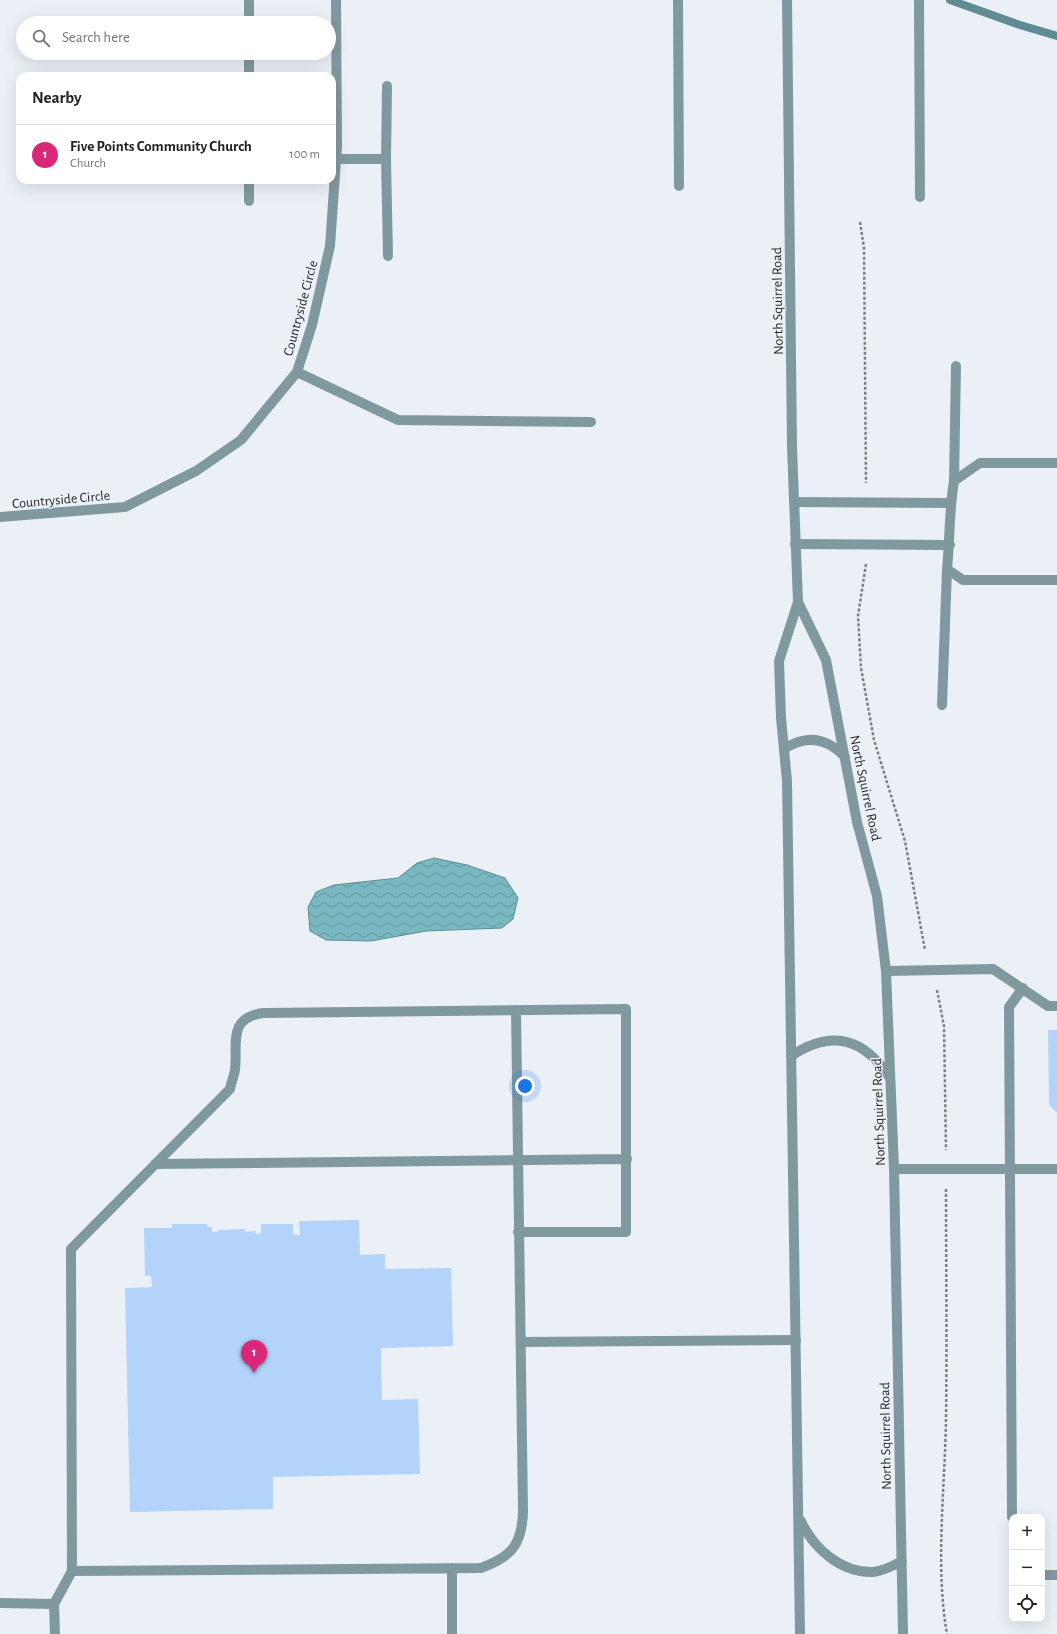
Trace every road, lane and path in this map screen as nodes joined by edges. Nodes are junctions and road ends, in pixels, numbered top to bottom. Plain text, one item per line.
1 (248, 0) edge
2 (336, 0) edge
3 (678, 0) edge
4 (787, 0) edge
5 (919, 0) edge
6 (249, 16) edge
7 (336, 16) edge
8 (249, 60) edge
9 (335, 60) edge
10 (249, 72) edge
11 (335, 72) edge
12 (387, 86) dead end
13 (336, 158) edge
14 (386, 159) junction
15 (249, 184) edge
16 (334, 184) edge
17 (679, 186) dead end
18 (920, 197) dead end
19 (249, 201) dead end
20 (860, 222) dead end
21 (388, 256) dead end
22 (956, 366) dead end
23 (297, 372) junction
24 (591, 422) dead end
25 (1057, 463) edge
26 (954, 481) junction
27 (866, 484) dead end
28 (794, 502) junction
29 (950, 503) junction
30 (0, 517) edge
31 (795, 544) junction
32 (950, 545) junction
33 (866, 558) dead end
34 (947, 569) junction
35 (1057, 580) edge
36 (798, 602) junction
37 (942, 705) dead end
38 (784, 749) junction
39 (845, 757) junction
40 (926, 954) dead end
41 (886, 971) junction
42 (936, 986) dead end
43 (1023, 988) junction
44 (1057, 1006) edge
45 (516, 1010) junction
46 (791, 1056) junction
47 (891, 1080) junction
48 (946, 1153) dead end
49 (626, 1159) junction
50 (517, 1160) junction
51 (155, 1164) junction
52 (894, 1169) junction
53 (1009, 1169) junction
54 (1057, 1169) edge
55 (946, 1186) dead end
56 (518, 1232) junction
57 (796, 1340) junction
58 (520, 1342) junction
59 (1012, 1514) edge
60 (799, 1515) junction
61 (902, 1561) junction
62 (452, 1568) junction
63 (72, 1571) junction
64 (1045, 1575) edge
65 (1057, 1575) edge
66 (0, 1603) edge
67 (54, 1604) junction
68 (55, 1634) edge
69 (452, 1634) edge
70 (800, 1634) edge
71 (903, 1634) edge
72 (947, 1634) edge

1 - 6 street
2 - 7 street, Countryside Circle
3 - 17 street
4 - 28 street, North Squirrel Road
5 - 18 street
8 - 10 street
9 - 11 street, Countryside Circle
12 - 14 street
13 - 14 street
14 - 21 street
15 - 19 street
16 - 23 street, Countryside Circle
20 - 27 path
22 - 26 street
23 - 24 street
23 - 30 street, Countryside Circle
25 - 26 street
26 - 29 street
28 - 29 street
28 - 31 street, North Squirrel Road
29 - 32 street
31 - 32 street
31 - 36 street, North Squirrel Road
32 - 34 street
33 - 40 path
34 - 35 street
34 - 37 street
36 - 38 street, North Squirrel Road
36 - 39 street, North Squirrel Road
38 - 39 street
38 - 46 street, North Squirrel Road
39 - 41 street, North Squirrel Road
41 - 43 street
41 - 47 street, North Squirrel Road
42 - 48 path
43 - 44 street
43 - 53 street
45 - 49 street
45 - 50 street
45 - 51 street
46 - 47 street
46 - 57 street, North Squirrel Road
47 - 52 street, North Squirrel Road
49 - 50 street
49 - 56 street
50 - 51 street
50 - 56 street
51 - 63 street
52 - 53 street
52 - 61 street, North Squirrel Road
53 - 54 street
53 - 59 street
55 - 72 path
56 - 58 street
57 - 58 street
57 - 60 street, North Squirrel Road
58 - 62 street
60 - 61 street
60 - 70 street, North Squirrel Road
61 - 71 street, North Squirrel Road
62 - 63 street
62 - 69 street
63 - 67 street
64 - 65 street
66 - 67 street
67 - 68 street

